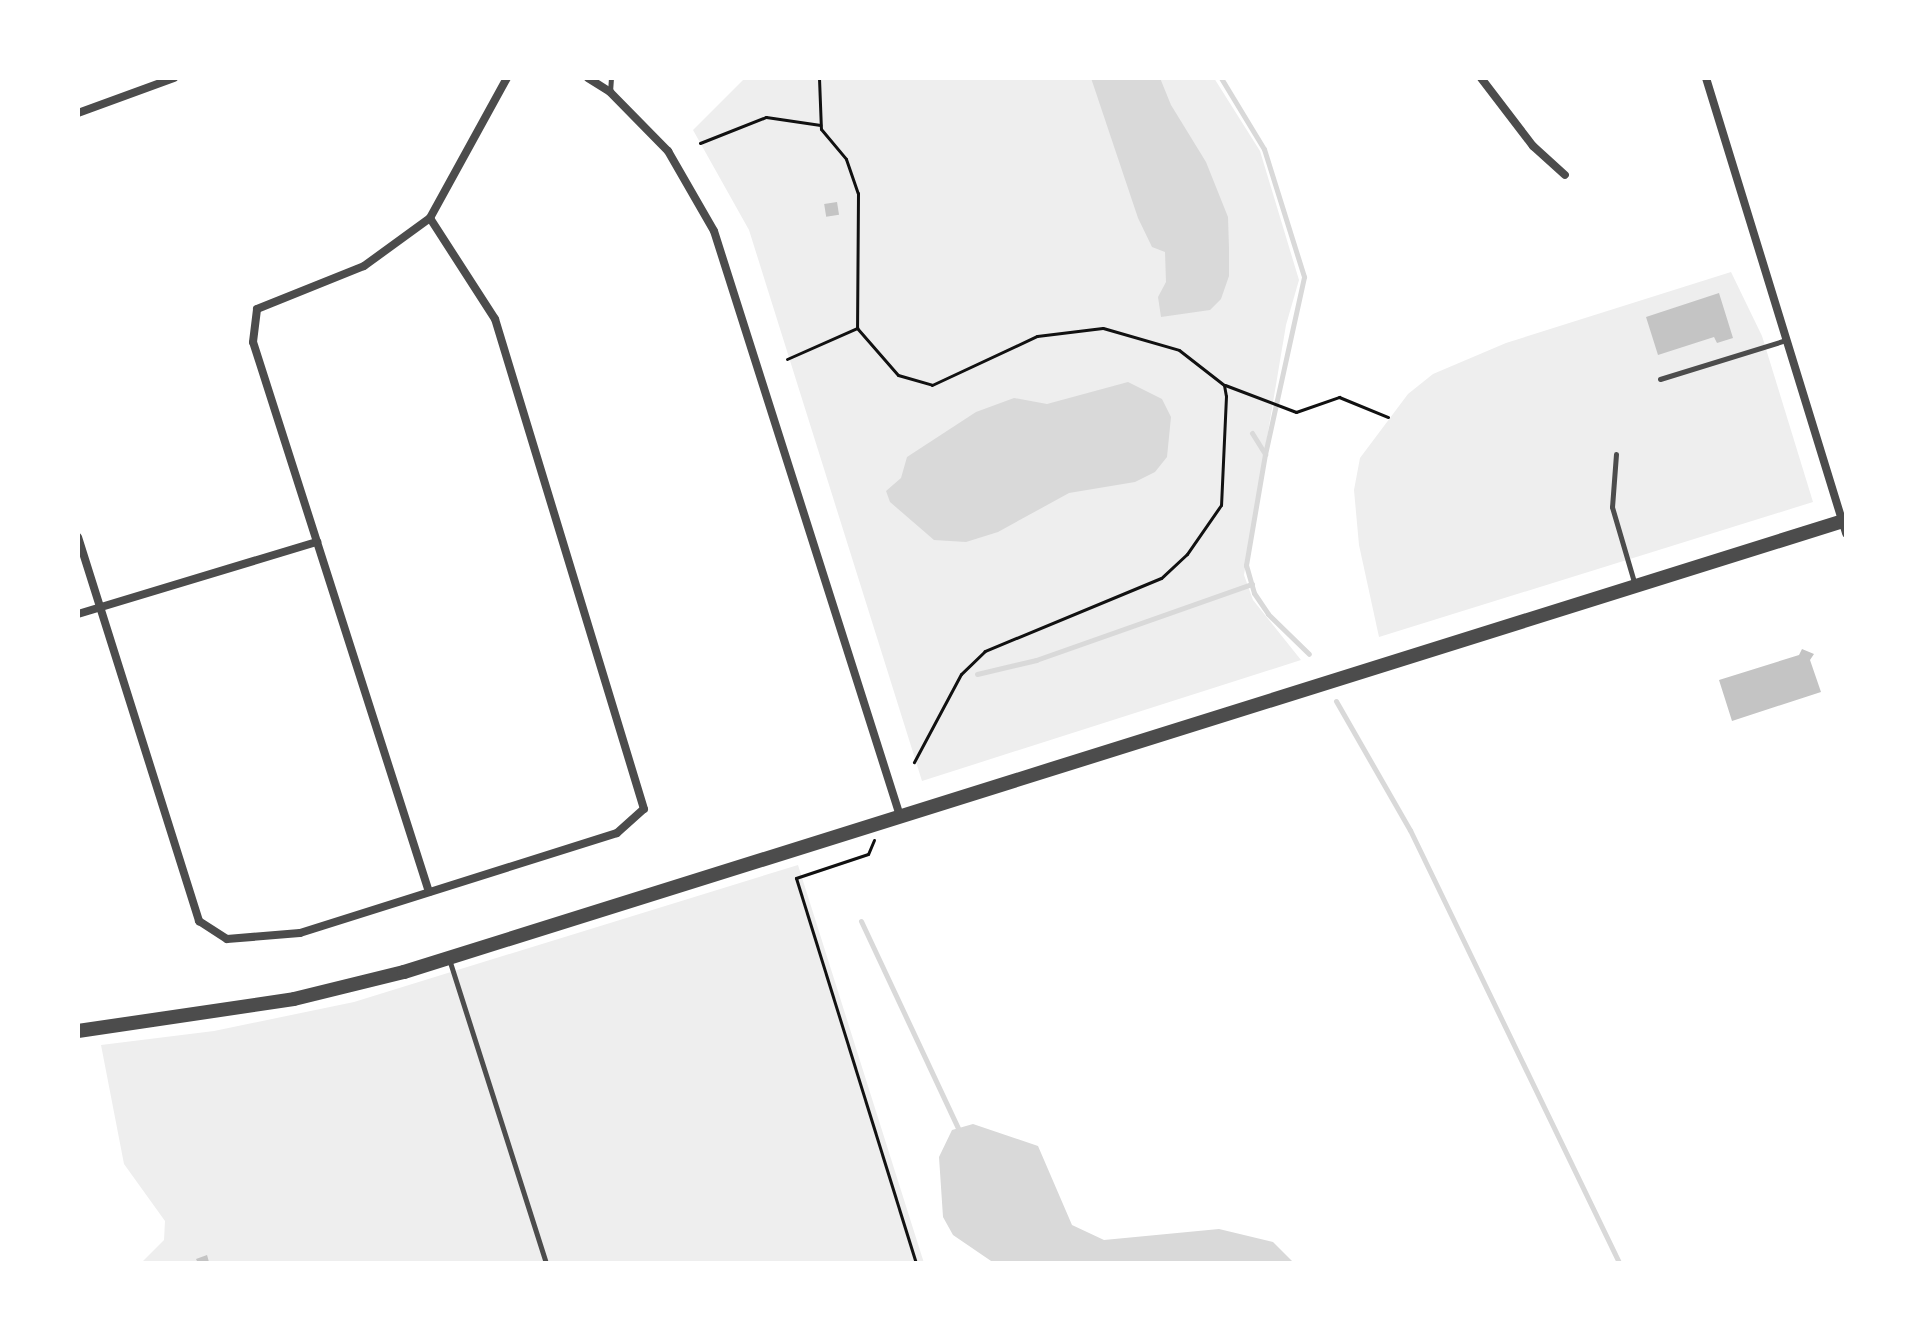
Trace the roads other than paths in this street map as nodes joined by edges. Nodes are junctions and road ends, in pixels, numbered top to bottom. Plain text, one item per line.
1 (174, 78) edge
2 (507, 78) edge
3 (588, 78) edge
4 (611, 78) edge
5 (1481, 78) edge
6 (1706, 78) edge
7 (610, 92) junction
8 (78, 113) edge
9 (1565, 175) dead end
10 (430, 218) junction
11 (1786, 340) junction
12 (1660, 379) dead end
13 (1616, 454) dead end
14 (1845, 525) edge
15 (78, 537) edge
16 (317, 542) junction
17 (1636, 588) junction
18 (99, 608) junction
19 (78, 614) edge
20 (900, 816) junction
21 (429, 892) junction
22 (448, 958) junction
23 (78, 1031) edge
24 (546, 1263) edge

1 - 8 street
2 - 10 street
3 - 7 street
4 - 7 lane
5 - 9 street
6 - 11 street
7 - 20 street
10 - 16 street
10 - 21 street
11 - 12 lane
11 - 14 street
13 - 17 lane
14 - 17 street
15 - 18 street
16 - 18 street
16 - 21 street
17 - 20 street
18 - 19 street
18 - 21 street
20 - 22 street
22 - 23 street
22 - 24 lane

